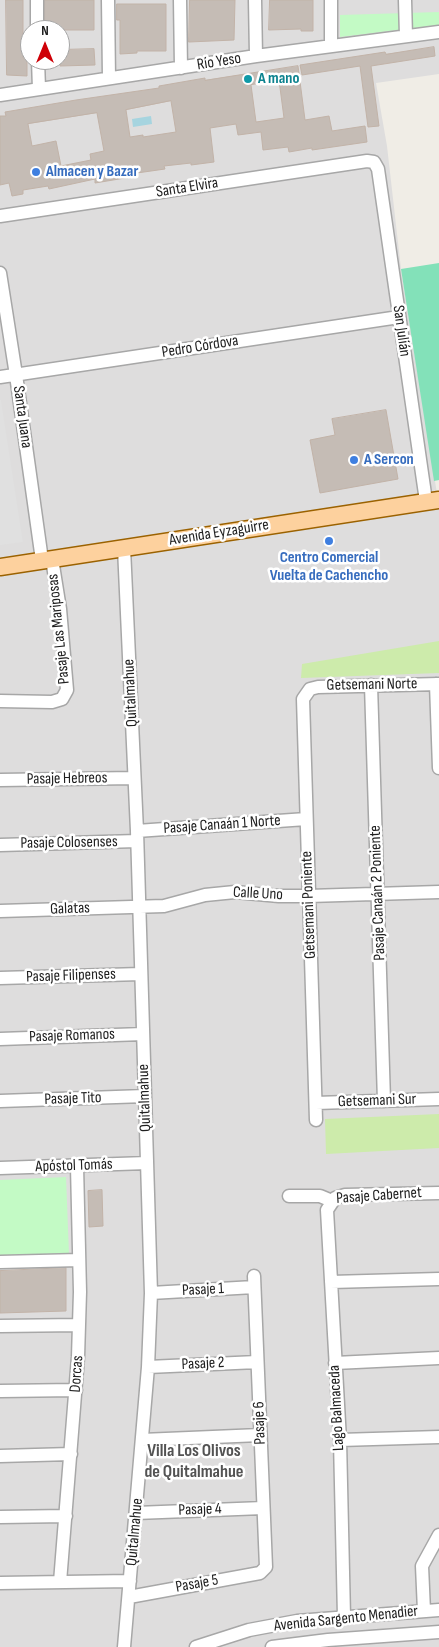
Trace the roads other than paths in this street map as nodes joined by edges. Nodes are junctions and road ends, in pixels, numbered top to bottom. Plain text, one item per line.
1 (37, 0) edge
2 (108, 0) edge
3 (180, 0) edge
4 (255, 0) edge
5 (331, 0) edge
6 (405, 0) edge
7 (37, 20) edge
8 (439, 32) edge
9 (406, 36) junction
10 (332, 46) junction
11 (256, 56) junction
12 (181, 68) junction
13 (38, 70) edge
14 (110, 78) junction
15 (38, 89) junction
16 (0, 95) edge
17 (374, 162) joint
18 (0, 216) edge
19 (0, 273) edge
20 (399, 317) junction
21 (16, 375) junction
22 (0, 377) edge
23 (433, 500) edge
24 (124, 548) junction
25 (47, 560) junction
26 (0, 567) edge
27 (438, 684) edge
28 (371, 685) junction
29 (307, 691) joint
30 (0, 701) edge
31 (439, 768) edge
32 (134, 778) junction
33 (0, 780) edge
34 (306, 820) junction
35 (137, 836) junction
36 (0, 844) edge
37 (439, 892) edge
38 (378, 894) junction
39 (309, 896) junction
40 (139, 907) junction
41 (0, 911) edge
42 (141, 974) junction
43 (0, 978) edge
44 (143, 1034) junction
45 (0, 1039) edge
46 (145, 1096) junction
47 (439, 1100) edge
48 (0, 1101) edge
49 (384, 1101) junction
50 (316, 1103) junction
51 (316, 1120) dead end
52 (147, 1163) junction
53 (77, 1166) junction
54 (0, 1168) edge
55 (439, 1193) edge
56 (289, 1196) dead end
57 (332, 1201) junction
58 (79, 1260) junction
59 (0, 1262) edge
60 (439, 1279) edge
61 (254, 1281) joint
62 (330, 1282) junction
63 (151, 1293) junction
64 (79, 1325) junction
65 (0, 1326) edge
66 (439, 1358) edge
67 (258, 1362) junction
68 (335, 1362) junction
69 (148, 1367) junction
70 (76, 1390) junction
71 (0, 1392) edge
72 (260, 1435) junction
73 (439, 1437) edge
74 (142, 1440) junction
75 (340, 1440) junction
76 (71, 1454) junction
77 (0, 1456) edge
78 (263, 1508) junction
79 (136, 1513) junction
80 (66, 1516) junction
81 (0, 1517) edge
82 (439, 1536) edge
83 (265, 1570) joint
84 (130, 1581) junction
85 (60, 1582) junction
86 (0, 1583) edge
87 (129, 1597) junction
88 (439, 1610) edge
89 (424, 1611) junction
90 (344, 1617) junction
91 (439, 1632) edge
92 (395, 1641) edge
93 (328, 1643) edge
94 (124, 1647) edge
95 (196, 1647) edge
96 (272, 1647) edge

1 - 7 street
2 - 14 street
3 - 12 street
4 - 11 street
5 - 10 street
6 - 9 street
8 - 9 street, Río Yeso
9 - 10 street, Río Yeso
10 - 11 street, Río Yeso
11 - 12 street, Río Yeso
12 - 14 street, Río Yeso
13 - 15 street
14 - 15 street, Río Yeso
15 - 16 street, Río Yeso
17 - 18 street, Santa Elvira
17 - 20 street, San Julián
19 - 21 street, Santa Juana
20 - 21 street, Pedro Córdova
20 - 23 street, San Julián
21 - 22 street, Pedro Córdova
21 - 25 street, Santa Juana
23 - 24 main road, Avenida Eyzaguirre
24 - 25 main road, Avenida Eyzaguirre
24 - 32 street, Quitalmahue
25 - 26 main road, Avenida Eyzaguirre
25 - 30 street, Pasaje Las Mariposas
27 - 28 street, Getsemani Norte
27 - 31 street
28 - 29 street, Getsemani Norte
28 - 38 street, Pasaje Canaán 2 Poniente
29 - 34 street, Getsemani Poniente
32 - 33 street, Pasaje Hebreos
32 - 35 street, Quitalmahue
34 - 35 street, Pasaje Canaán 1 Norte
34 - 39 street, Getsemani Poniente
35 - 36 street, Pasaje Colosenses
35 - 40 street, Quitalmahue
37 - 38 street, Calle Uno
38 - 39 street, Calle Uno
38 - 49 street, Pasaje Canaán 2 Poniente
39 - 40 street, Calle Uno
39 - 50 street, Getsemani Poniente
40 - 41 street, Galatas
40 - 42 street, Quitalmahue
42 - 43 street, Pasaje Filipenses
42 - 44 street, Quitalmahue
44 - 45 street, Pasaje Romanos
44 - 46 street, Quitalmahue
46 - 48 street, Pasaje Tito
46 - 52 street, Quitalmahue
47 - 49 street, Getsemani Sur
49 - 50 street, Getsemani Sur
50 - 51 street, Getsemani Poniente
52 - 53 street, Apóstol Tomás
52 - 63 street, Quitalmahue
53 - 54 street, Apóstol Tomás
53 - 58 street, Dorcas
55 - 57 street, Pasaje Cabernet
56 - 57 street, Pasaje Cabernet
57 - 62 street, Lago Balmaceda
58 - 59 street
58 - 64 street, Dorcas
60 - 62 street
61 - 63 street, Pasaje 1
61 - 67 street, Pasaje 6
62 - 68 street, Lago Balmaceda
63 - 69 street, Quitalmahue
64 - 65 street
64 - 70 street, Dorcas
66 - 68 street
67 - 69 street, Pasaje 2
67 - 72 street, Pasaje 6
68 - 75 street, Lago Balmaceda
69 - 74 street, Quitalmahue
70 - 71 street
70 - 76 street, Dorcas
72 - 74 street
72 - 78 street, Pasaje 6
73 - 75 street
74 - 79 street, Quitalmahue
75 - 90 street, Lago Balmaceda
76 - 77 street
76 - 80 street, Dorcas
78 - 79 street, Pasaje 4
78 - 83 street, Pasaje 6
79 - 84 street, Quitalmahue
80 - 81 street
80 - 85 street, Dorcas
82 - 89 street
83 - 87 street, Pasaje 5
84 - 85 street
84 - 87 street, Quitalmahue
85 - 86 street
87 - 94 street, Quitalmahue
88 - 89 street, Avenida Sargento Menadier
89 - 90 street, Avenida Sargento Menadier
90 - 95 street, Avenida Sargento Menadier
91 - 92 street, Avenida Sargento Menadier
92 - 93 street, Avenida Sargento Menadier
93 - 96 street, Avenida Sargento Menadier

